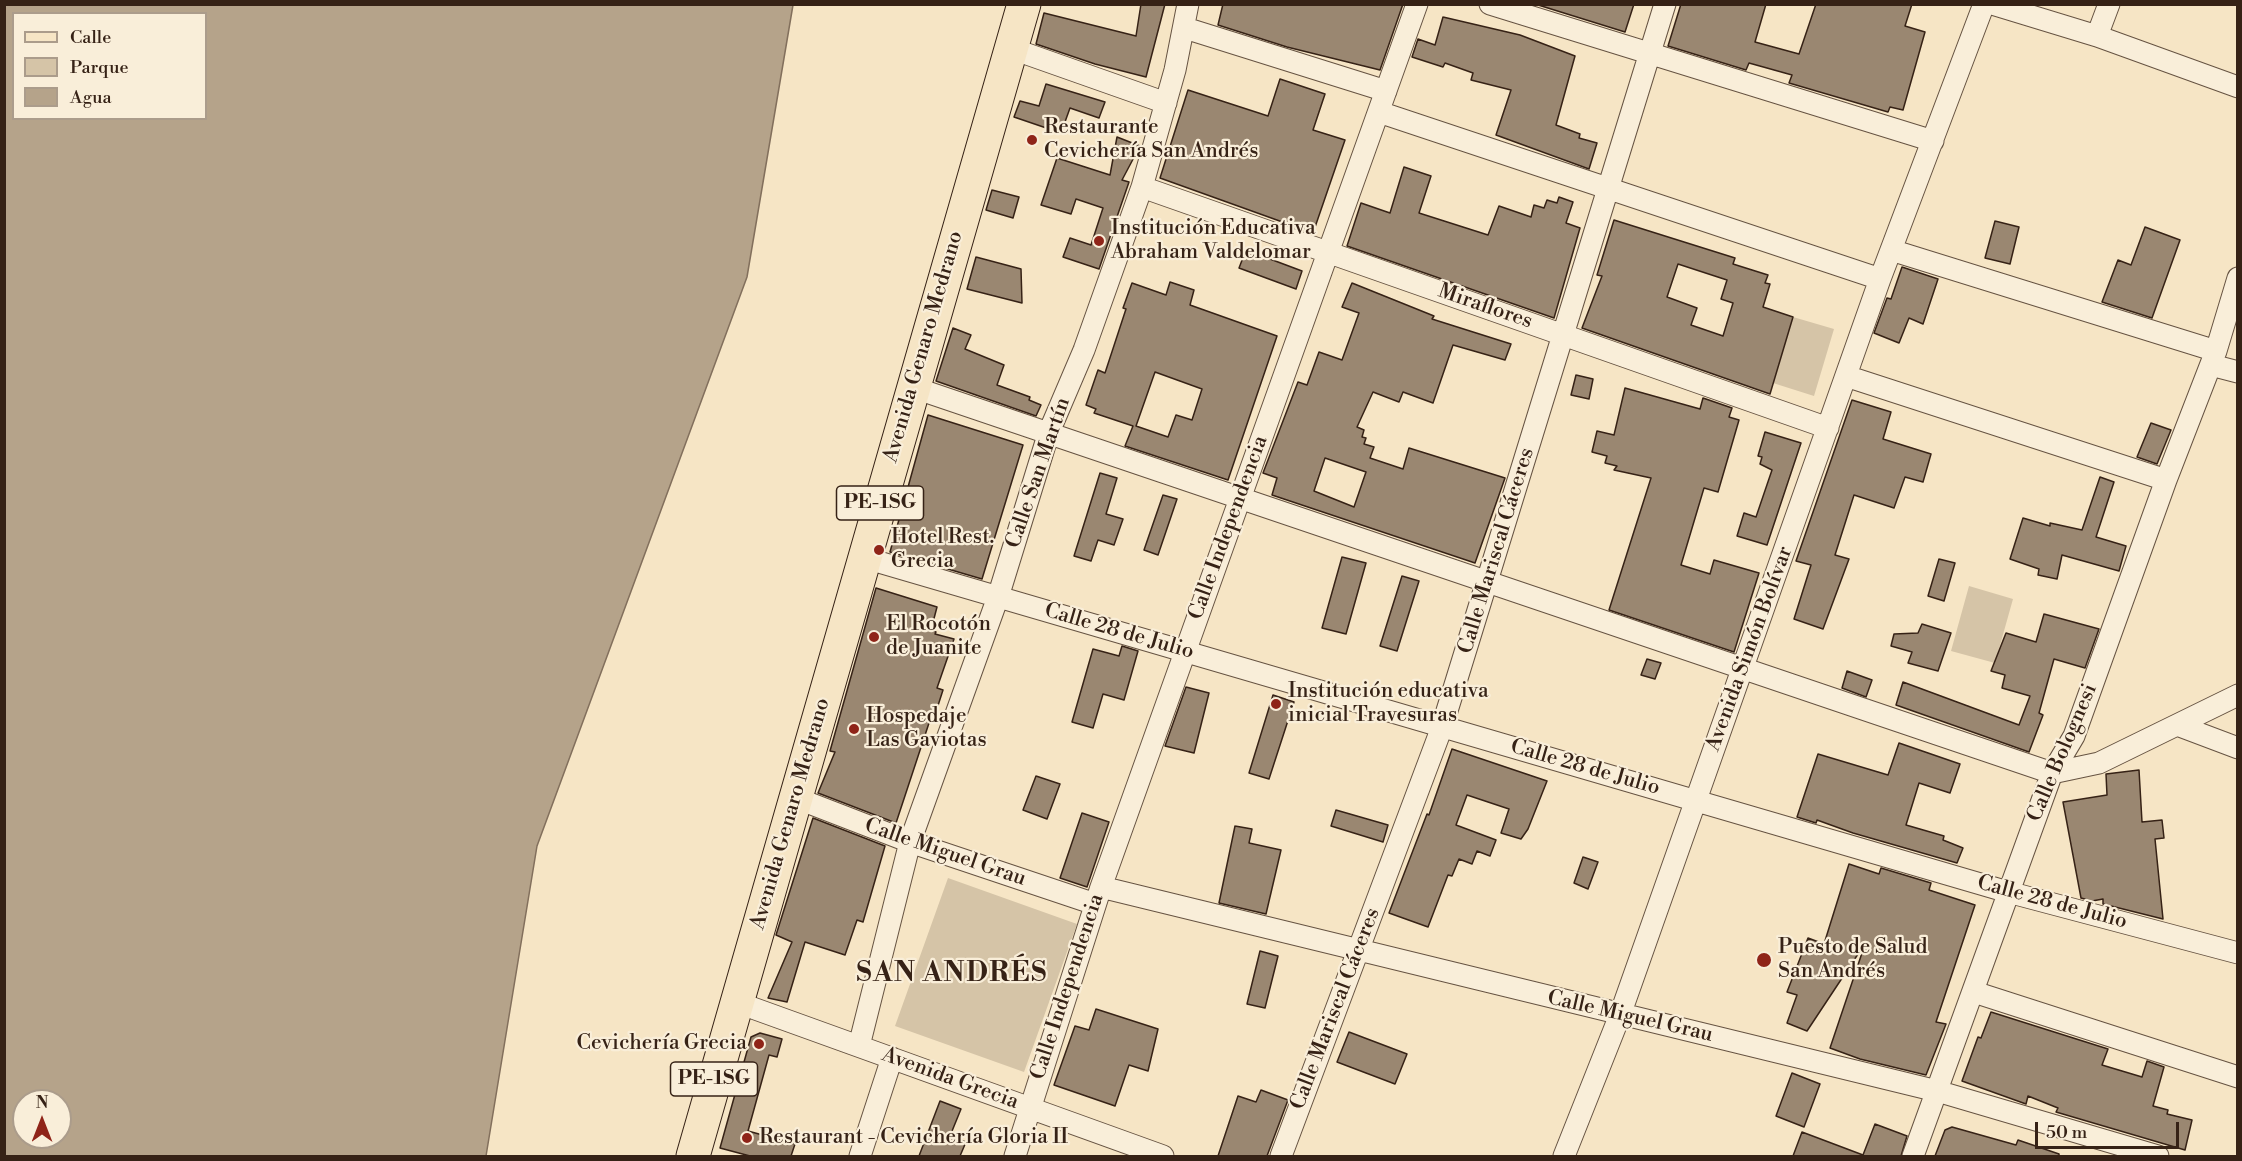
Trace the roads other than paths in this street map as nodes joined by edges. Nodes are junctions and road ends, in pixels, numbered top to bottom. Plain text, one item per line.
1 (1024, 4) edge
2 (1188, 4) edge
3 (1417, 4) edge
4 (1490, 4) edge
5 (1665, 4) edge
6 (1984, 4) edge
7 (1992, 4) edge
8 (2109, 4) edge
9 (1185, 28) junction
10 (2097, 36) junction
11 (1010, 48) junction
12 (1650, 54) junction
13 (2238, 87) edge
14 (1386, 91) junction
15 (1166, 103) junction
16 (1379, 112) junction
17 (1934, 141) junction
18 (1142, 187) junction
19 (1609, 189) junction
20 (1891, 250) junction
21 (1328, 253) junction
22 (2238, 278) edge
23 (1880, 279) junction
24 (1563, 335) junction
25 (2213, 358) junction
26 (2238, 372) edge
27 (1846, 376) junction
28 (912, 387) junction
29 (1828, 428) junction
30 (1049, 432) junction
31 (2166, 480) junction
32 (1240, 497) junction
33 (865, 558) junction
34 (1487, 581) junction
35 (998, 597) junction
36 (1185, 652) junction
37 (1743, 668) junction
38 (2238, 695) edge
39 (2177, 725) junction
40 (1442, 727) junction
41 (2238, 748) edge
42 (2052, 773) junction
43 (795, 798) junction
44 (1696, 801) junction
45 (910, 843) junction
46 (2008, 892) junction
47 (1098, 896) junction
48 (1358, 952) junction
49 (2238, 953) edge
50 (1974, 992) junction
51 (736, 1002) junction
52 (1620, 1015) junction
53 (859, 1046) junction
54 (892, 1058) junction
55 (2238, 1077) edge
56 (1937, 1091) junction
57 (1031, 1107) junction
58 (2115, 1150) edge
59 (693, 1156) edge
60 (860, 1156) edge
61 (1015, 1156) edge
62 (1163, 1156) edge
63 (1281, 1156) edge
64 (1564, 1156) edge
65 (1913, 1156) edge
66 (2158, 1156) edge

1 - 11 main road, Avenida Genaro Medrano / PE-1SG
2 - 9 street, Calle San Martín
3 - 14 street, Calle Independencia
4 - 12 street
5 - 12 street, Calle Mariscal Cáceres
6 - 17 street, Avenida Simón Bolívar
7 - 10 street
8 - 10 street
9 - 14 street
9 - 15 street, Calle San Martín
10 - 13 street
11 - 15 street
11 - 28 main road, Avenida Genaro Medrano / PE-1SG
12 - 17 street
12 - 19 street, Calle Mariscal Cáceres
14 - 16 street, Calle Independencia
15 - 18 street, Calle San Martín
16 - 19 street
16 - 21 street, Calle Independencia
17 - 20 street, Avenida Simón Bolívar
18 - 21 street, Miraflores
18 - 30 street, Calle San Martín
19 - 23 street
19 - 24 street, Calle Mariscal Cáceres
20 - 23 street, Avenida Simón Bolívar
20 - 25 street
21 - 24 street, Miraflores
21 - 32 street, Calle Independencia
22 - 25 street, Calle Bolognesi
23 - 27 street, Avenida Simón Bolívar
24 - 29 street, Miraflores
24 - 34 street, Calle Mariscal Cáceres
25 - 26 street
25 - 31 street, Calle Bolognesi
27 - 29 street, Avenida Simón Bolívar
27 - 31 street
28 - 30 street
28 - 33 main road, Avenida Genaro Medrano / PE-1SG
29 - 37 street, Avenida Simón Bolívar
30 - 32 street
30 - 35 street, Calle San Martín
31 - 42 street, Calle Bolognesi
32 - 34 street
32 - 36 street, Calle Independencia
33 - 35 street, Calle 28 de Julio
33 - 43 main road, Avenida Genaro Medrano / PE-1SG
34 - 37 street
34 - 40 street, Calle Mariscal Cáceres
35 - 36 street, Calle 28 de Julio
35 - 45 street, Calle San Martín
36 - 40 street, Calle 28 de Julio
36 - 47 street, Calle Independencia
37 - 42 street
37 - 44 street, Avenida Simón Bolívar
38 - 39 street
39 - 41 street
39 - 42 street
40 - 44 street, Calle 28 de Julio
40 - 48 street, Calle Mariscal Cáceres
42 - 46 street, Calle Bolognesi
43 - 45 street, Calle Miguel Grau
43 - 51 main road, Avenida Genaro Medrano / PE-1SG
44 - 46 street, Calle 28 de Julio
44 - 52 street, Avenida Simón Bolívar
45 - 47 street, Calle Miguel Grau
45 - 53 street, Calle San Martín
46 - 49 street, Calle 28 de Julio
46 - 50 street, Calle Bolognesi
47 - 48 street, Calle Miguel Grau
47 - 57 street, Calle Independencia
48 - 52 street, Calle Miguel Grau
48 - 63 street, Calle Mariscal Cáceres
50 - 55 street
50 - 56 street, Calle Bolognesi
51 - 53 street, Avenida Grecia
51 - 59 main road, PE-1SG
52 - 56 street, Calle Miguel Grau
52 - 64 street, Avenida Simón Bolívar
53 - 54 street, Avenida Grecia
54 - 57 street, Avenida Grecia
54 - 60 street
56 - 58 street, Calle Miguel Grau
56 - 65 street, Calle Bolognesi
57 - 61 street, Calle Independencia
57 - 62 street, Avenida Grecia
58 - 66 street, Calle Miguel Grau

